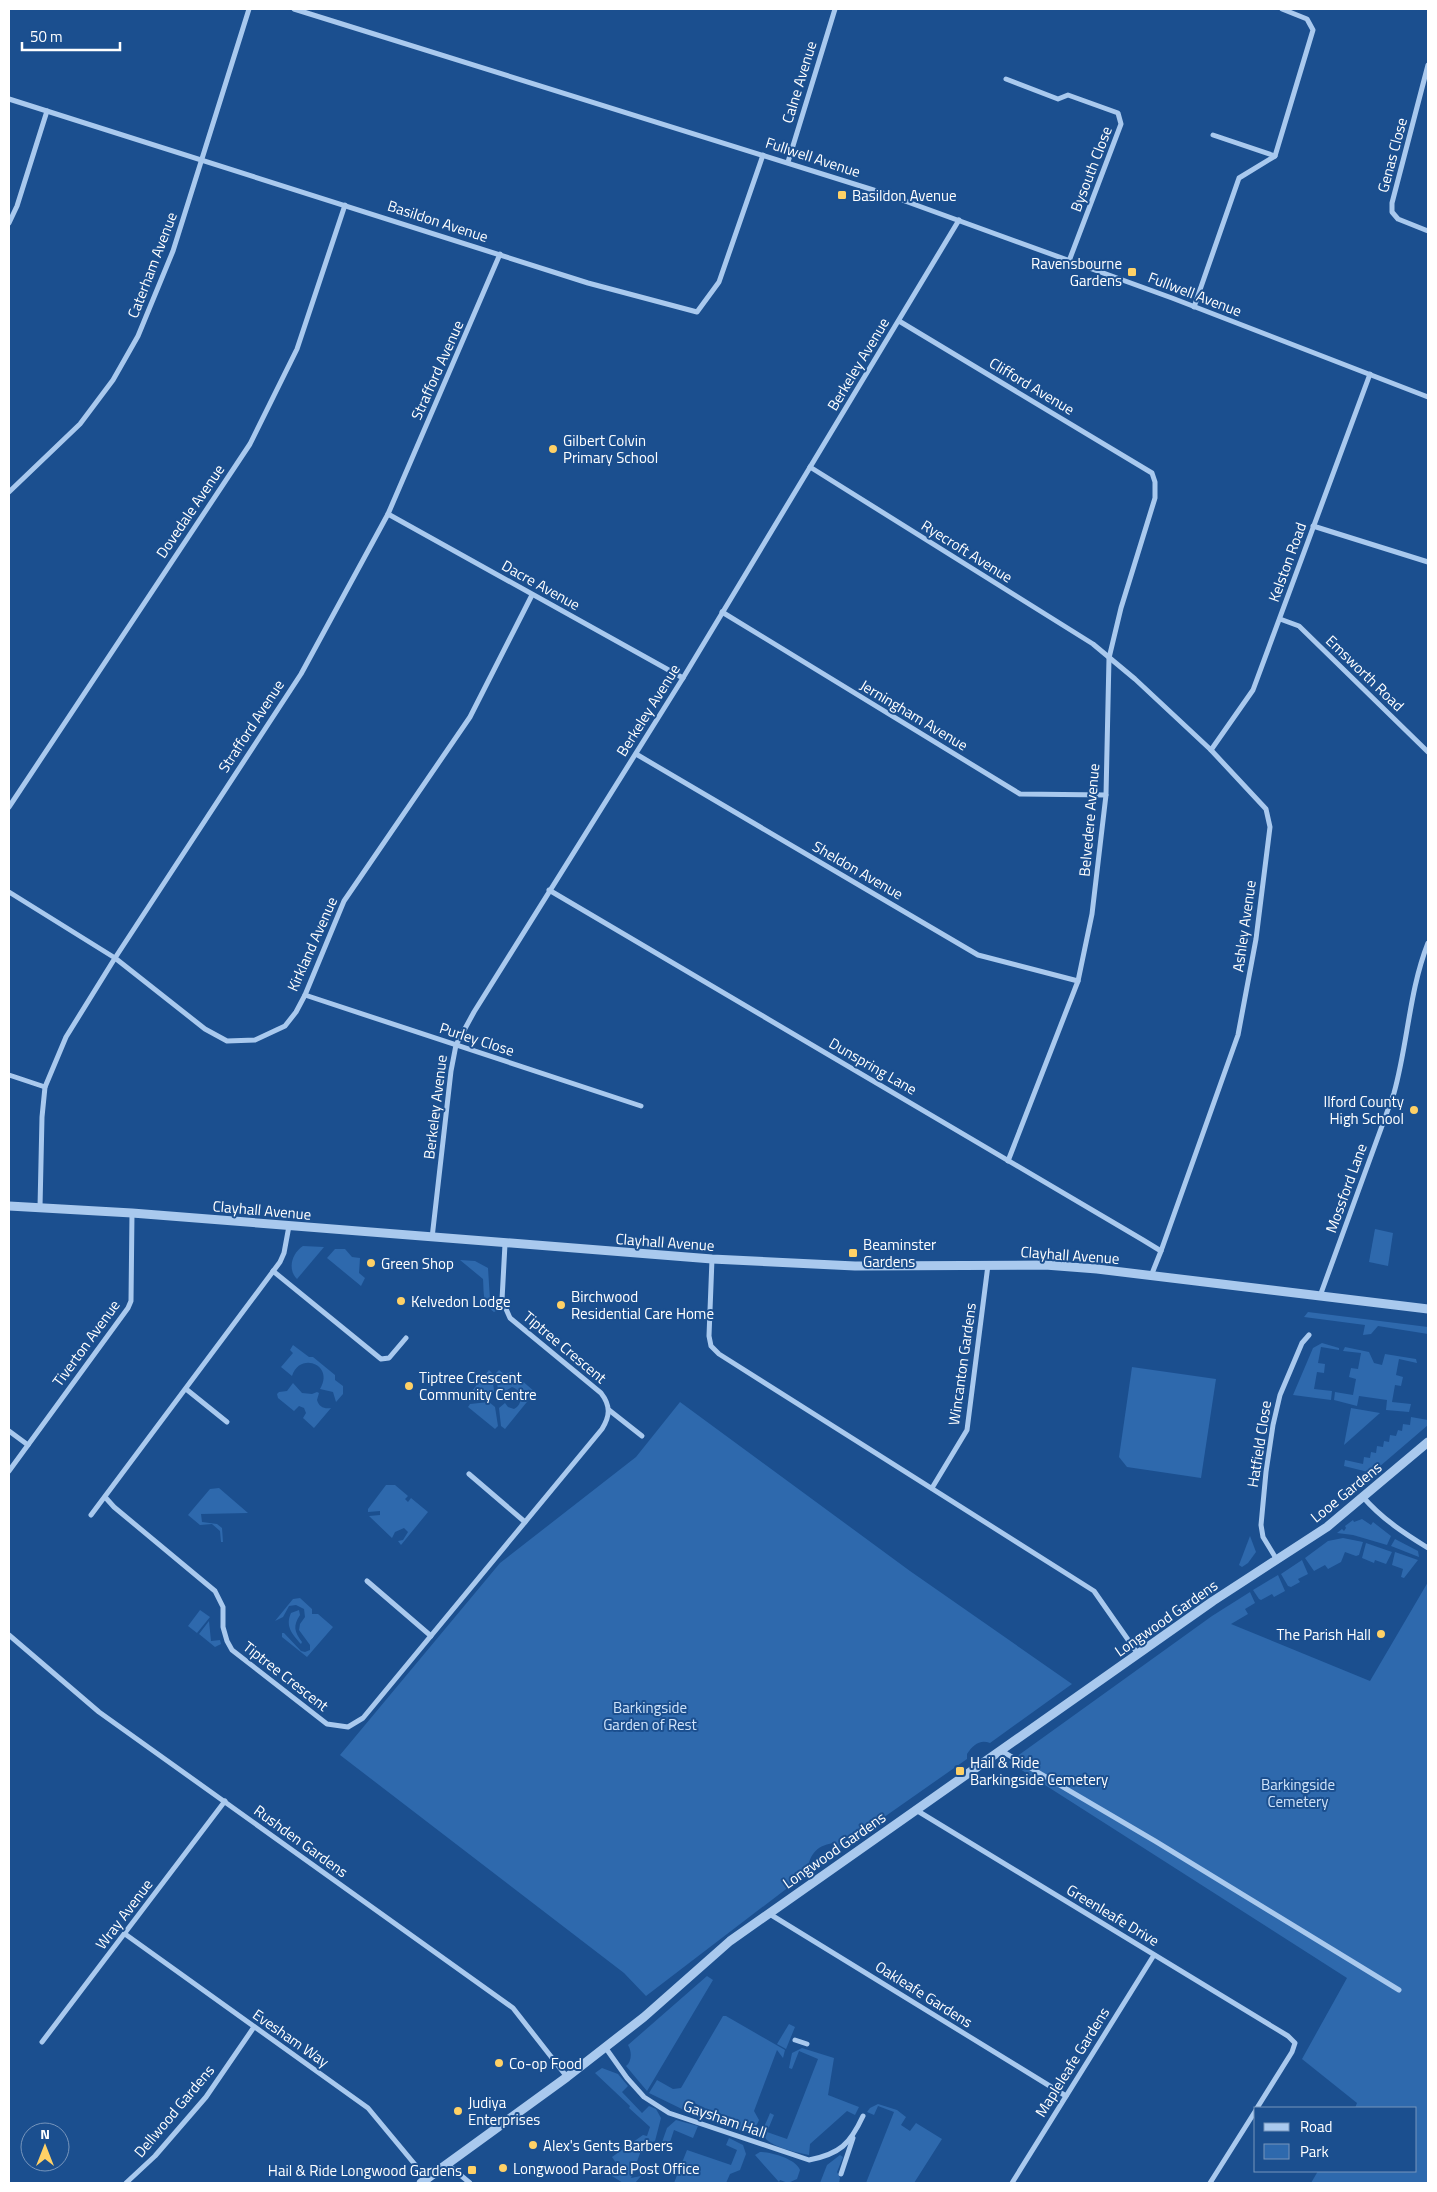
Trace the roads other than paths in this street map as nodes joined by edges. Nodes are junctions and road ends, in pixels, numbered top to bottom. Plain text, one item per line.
1 (249, 9) edge
2 (294, 9) edge
3 (835, 9) edge
4 (1282, 9) edge
5 (1428, 65) edge
6 (1006, 79) dead end
7 (9, 99) edge
8 (47, 111) junction
9 (1212, 135) dead end
10 (764, 155) junction
11 (1275, 156) junction
12 (202, 161) junction
13 (788, 162) junction
14 (345, 205) junction
15 (959, 220) junction
16 (9, 223) edge
17 (1428, 231) edge
18 (500, 254) junction
19 (1069, 261) junction
20 (1194, 306) junction
21 (899, 321) junction
22 (1370, 374) junction
23 (1428, 397) edge
24 (810, 467) junction
25 (1152, 473) joint
26 (9, 492) edge
27 (388, 514) junction
28 (1313, 526) junction
29 (1428, 562) edge
30 (532, 595) junction
31 (722, 612) junction
32 (1280, 619) junction
33 (1109, 658) junction
34 (683, 678) junction
35 (1211, 750) junction
36 (1428, 752) edge
37 (636, 754) junction
38 (1106, 795) junction
39 (9, 807) edge
40 (549, 890) junction
41 (9, 892) edge
42 (1428, 943) edge
43 (115, 958) junction
44 (1078, 981) junction
45 (305, 995) junction
46 (456, 1045) junction
47 (9, 1075) edge
48 (45, 1087) junction
49 (641, 1106) dead end
50 (1008, 1160) junction
51 (9, 1206) edge
52 (40, 1207) junction
53 (132, 1213) junction
54 (289, 1226) junction
55 (432, 1238) junction
56 (505, 1244) junction
57 (1161, 1251) junction
58 (712, 1259) junction
59 (988, 1265) junction
60 (273, 1271) junction
61 (1151, 1276) junction
62 (1320, 1296) junction
63 (1428, 1310) edge
64 (1308, 1335) dead end
65 (406, 1338) dead end
66 (186, 1389) junction
67 (609, 1410) junction
68 (227, 1422) dead end
69 (9, 1431) edge
70 (642, 1436) dead end
71 (1428, 1442) edge
72 (28, 1445) junction
73 (9, 1471) edge
74 (469, 1474) dead end
75 (932, 1488) junction
76 (105, 1496) junction
77 (1363, 1497) junction
78 (91, 1515) dead end
79 (525, 1522) junction
80 (1428, 1548) edge
81 (1277, 1560) junction
82 (367, 1581) dead end
83 (9, 1635) edge
84 (431, 1636) junction
85 (1138, 1654) junction
86 (1000, 1750) junction
87 (225, 1801) junction
88 (916, 1810) junction
89 (768, 1913) junction
90 (125, 1934) junction
91 (1154, 1955) junction
92 (1399, 1990) dead end
93 (254, 2027) junction
94 (794, 2040) dead end
95 (42, 2042) dead end
96 (807, 2044) dead end
97 (605, 2047) junction
98 (568, 2077) junction
99 (1066, 2096) junction
100 (1257, 2107) edge
101 (1254, 2112) edge
102 (863, 2116) dead end
103 (855, 2133) junction
104 (447, 2164) junction
105 (841, 2174) dead end
106 (424, 2181) edge
107 (126, 2183) edge
108 (470, 2183) edge
109 (1012, 2183) edge
110 (1210, 2183) edge

1 - 12 street, Caterham Avenue
2 - 10 street, Fullwell Avenue
3 - 13 street, Calne Avenue
4 - 11 street
5 - 17 street, Genas Close
6 - 19 street, Bysouth Close
7 - 8 street, Basildon Avenue
8 - 12 street, Basildon Avenue
8 - 16 street
9 - 11 street
10 - 13 street, Fullwell Avenue
10 - 18 street, Basildon Avenue
11 - 20 street
12 - 14 street, Basildon Avenue
12 - 26 street, Caterham Avenue
13 - 15 street, Fullwell Avenue
14 - 18 street, Basildon Avenue
14 - 39 street, Dovedale Avenue
15 - 19 street, Fullwell Avenue
15 - 21 street, Berkeley Avenue
18 - 27 street, Strafford Avenue
19 - 20 street, Fullwell Avenue
20 - 22 street, Fullwell Avenue
21 - 24 street, Berkeley Avenue
21 - 25 street, Clifford Avenue
22 - 23 street, Fullwell Avenue
22 - 28 street, Kelston Road
24 - 31 street, Berkeley Avenue
24 - 33 street, Ryecroft Avenue
25 - 33 street, Belvedere Avenue
27 - 30 street, Dacre Avenue
27 - 43 street, Strafford Avenue
28 - 29 street
28 - 32 street, Kelston Road
30 - 34 street, Dacre Avenue
30 - 45 street, Kirkland Avenue
31 - 34 street, Berkeley Avenue
31 - 38 street, Jerningham Avenue
32 - 35 street, Kelston Road
32 - 36 street, Emsworth Road
33 - 35 street, Ashley Avenue
33 - 38 street, Belvedere Avenue
34 - 37 street, Berkeley Avenue
35 - 57 street, Ashley Avenue
37 - 40 street, Berkeley Avenue
37 - 44 street, Sheldon Avenue
38 - 44 street, Belvedere Avenue
40 - 46 street, Berkeley Avenue
40 - 50 street, Dunspring Lane
41 - 43 street, Kirkland Avenue
42 - 62 street, Mossford Lane
43 - 45 street, Kirkland Avenue
43 - 48 street, Strafford Avenue
44 - 50 street, Belvedere Avenue
45 - 46 street, Purley Close
46 - 49 street, Purley Close
46 - 55 street, Berkeley Avenue
47 - 48 street
48 - 52 street, Strafford Avenue
50 - 57 street, Dunspring Lane
51 - 52 street, Clayhall Avenue
52 - 53 street, Clayhall Avenue
53 - 54 street, Clayhall Avenue
53 - 72 street, Tiverton Avenue
54 - 55 street, Clayhall Avenue
54 - 60 street
55 - 56 street, Clayhall Avenue
56 - 58 street, Clayhall Avenue
56 - 67 street, Tiptree Crescent
57 - 61 street
58 - 59 street, Clayhall Avenue
58 - 75 street
59 - 61 street, Clayhall Avenue
59 - 75 street, Wincanton Gardens
60 - 65 street
60 - 66 street
61 - 62 street, Clayhall Avenue
62 - 63 street, Clayhall Avenue
64 - 81 street, Hatfield Close
66 - 68 street
66 - 76 street
67 - 70 street, Tiptree Crescent
67 - 79 street, Tiptree Crescent
69 - 72 street
71 - 77 street, Looe Gardens
72 - 73 street, Tiverton Avenue
74 - 79 street
75 - 85 street
76 - 78 street
76 - 84 street, Tiptree Crescent
77 - 80 street
77 - 81 street, Looe Gardens
79 - 84 street, Tiptree Crescent
81 - 85 street, Longwood Gardens
82 - 84 street
83 - 87 street, Rushden Gardens
85 - 86 street, Longwood Gardens
86 - 88 street, Longwood Gardens
86 - 92 street
87 - 90 street, Wray Avenue
87 - 98 street, Rushden Gardens
88 - 89 street, Longwood Gardens
88 - 91 street, Greenleafe Drive
89 - 97 street, Longwood Gardens
89 - 99 street, Oakleafe Gardens
90 - 93 street, Evesham Way
90 - 95 street, Wray Avenue
91 - 99 street, Mapleleafe Gardens
91 - 100 street, Greenleafe Drive
93 - 106 street, Evesham Way
93 - 107 street, Dellwood Gardens
94 - 96 street
97 - 98 street, Longwood Gardens
97 - 103 street, Gaysham Hall
98 - 104 street, Longwood Gardens
99 - 109 street, Mapleleafe Gardens
101 - 110 street
102 - 103 street, Gaysham Hall
103 - 105 street, Gaysham Hall
104 - 106 street, Longwood Gardens
104 - 108 street

